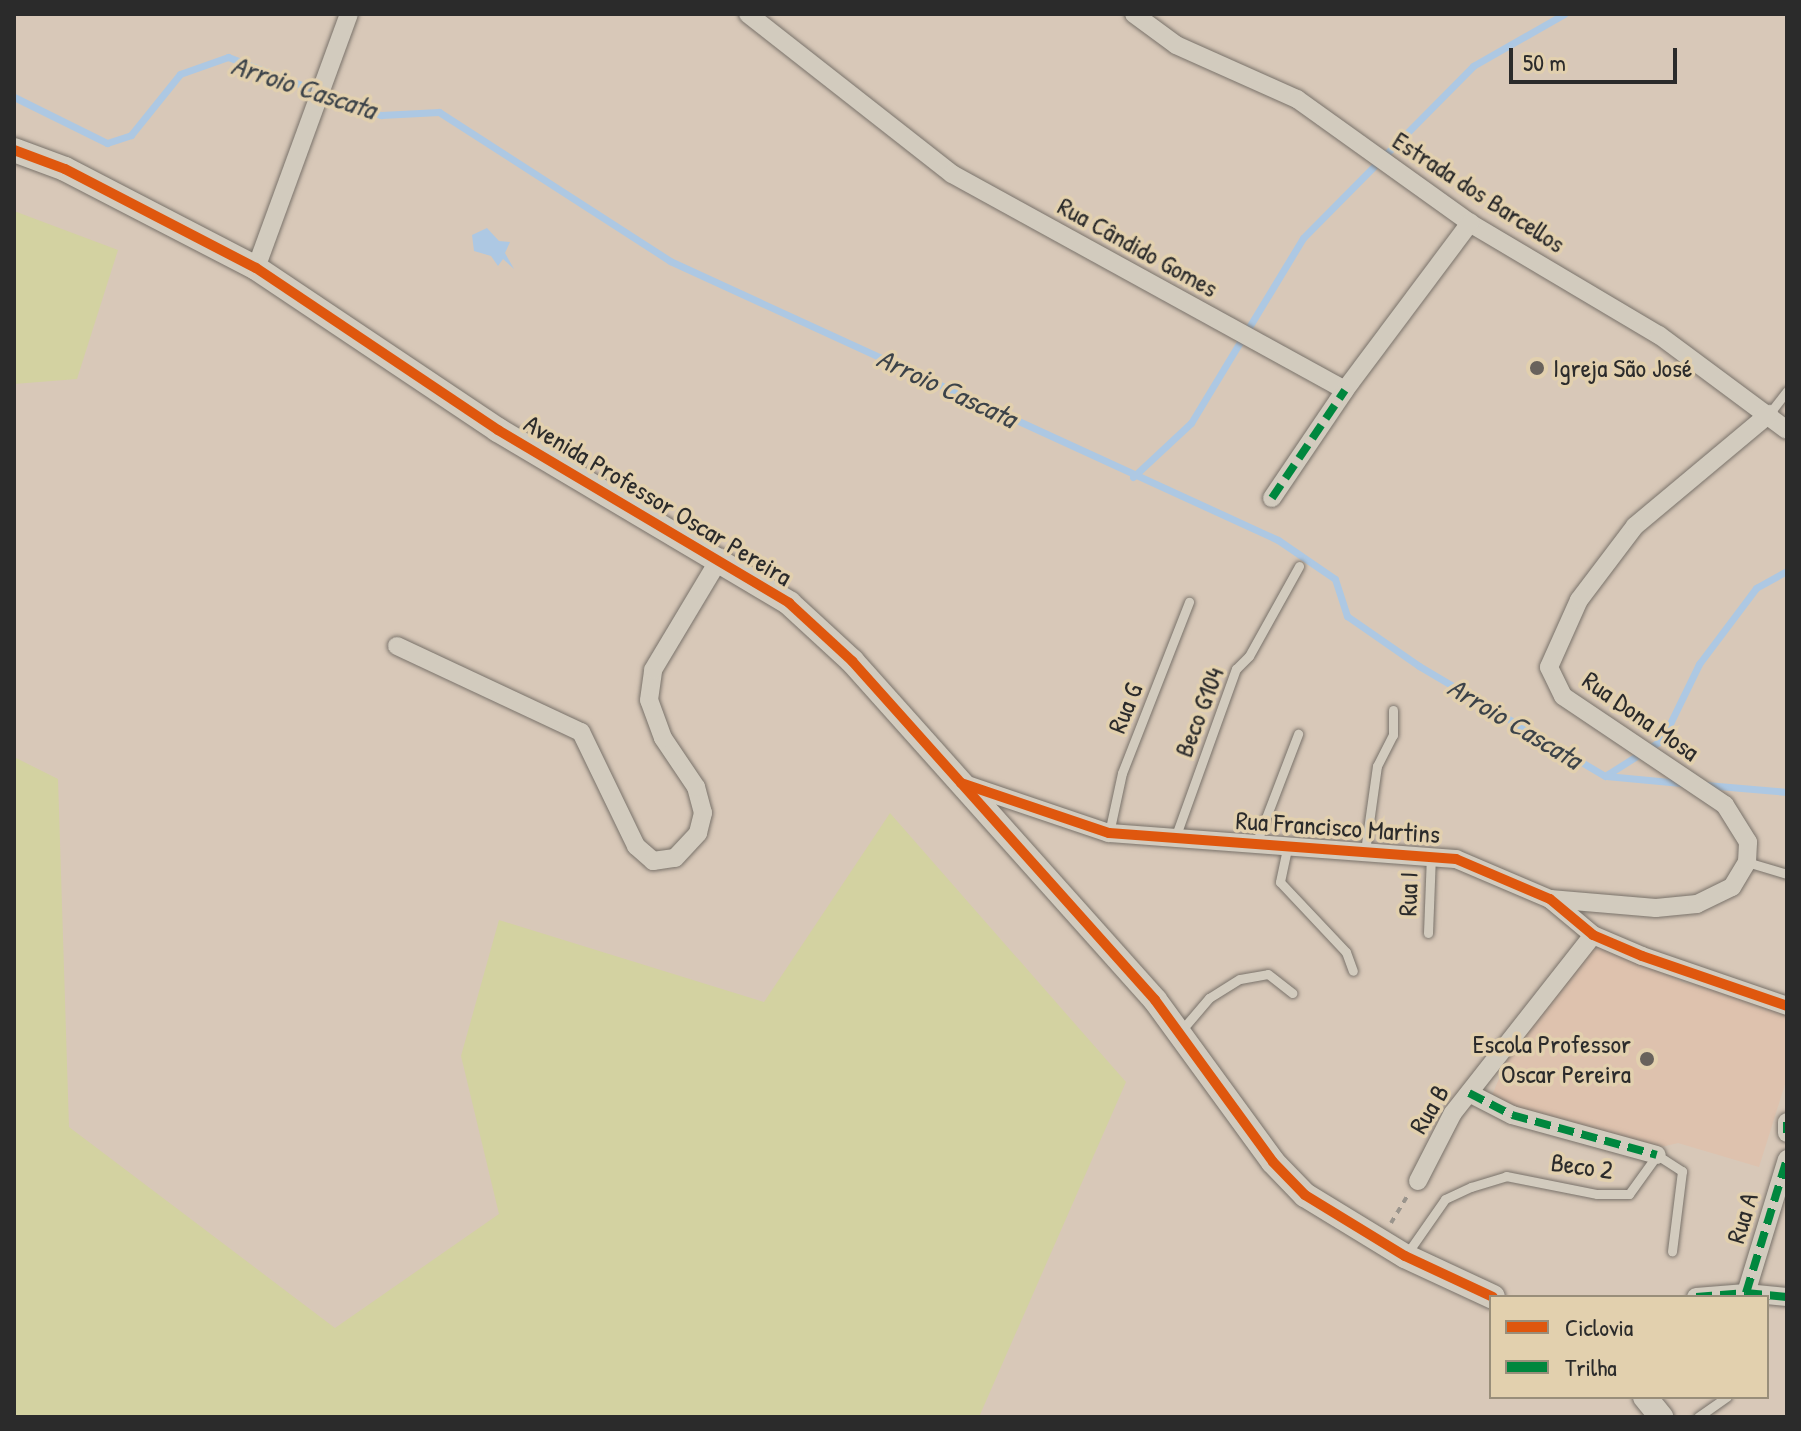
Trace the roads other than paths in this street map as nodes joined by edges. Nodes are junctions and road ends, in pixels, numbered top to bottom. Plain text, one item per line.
1 (349, 14) edge
2 (748, 14) edge
3 (1134, 14) edge
4 (14, 150) edge
5 (1470, 223) junction
6 (256, 268) junction
7 (1345, 390) junction
8 (1787, 391) edge
9 (1769, 414) junction
10 (1787, 430) edge
11 (1272, 498) dead end
12 (720, 558) junction
13 (1299, 566) dead end
14 (1189, 602) dead end
15 (397, 646) dead end
16 (1393, 710) dead end
17 (1298, 734) dead end
18 (957, 782) junction
19 (1109, 833) junction
20 (1175, 839) junction
21 (1257, 841) junction
22 (1288, 844) junction
23 (1365, 851) junction
24 (1431, 856) junction
25 (1747, 862) junction
26 (1787, 874) edge
27 (1550, 899) junction
28 (1428, 933) dead end
29 (1593, 935) junction
30 (1353, 971) dead end
31 (1292, 993) dead end
32 (1787, 1006) edge
33 (1180, 1032) junction
34 (1469, 1093) junction
35 (1787, 1122) edge
36 (1787, 1133) edge
37 (1657, 1155) junction
38 (1787, 1159) edge
39 (1418, 1181) road end
40 (1672, 1251) dead end
41 (1405, 1256) junction
42 (1746, 1293) junction
43 (1489, 1295) edge
44 (1721, 1295) edge
45 (1766, 1295) edge
46 (1647, 1399) edge
47 (1724, 1399) edge
48 (1661, 1417) edge
49 (1698, 1417) edge

1 - 6 street
2 - 7 street, Rua Cândido Gomes
3 - 5 street, Estrada dos Barcellos
4 - 6 main road, Avenida Professor Oscar Pereira
5 - 7 street
5 - 9 street, Estrada dos Barcellos
6 - 12 main road, Avenida Professor Oscar Pereira
7 - 11 street
8 - 9 lane
9 - 10 street, Estrada dos Barcellos
9 - 25 street, Rua Dona Mosa
12 - 15 street
12 - 18 main road, Avenida Professor Oscar Pereira
13 - 20 lane, Beco G104
14 - 19 lane, Rua G
16 - 23 lane
17 - 21 lane
18 - 19 street, Rua Francisco Martins
18 - 33 main road, Avenida Professor Oscar Pereira
19 - 20 street, Rua Francisco Martins
20 - 21 street, Rua Francisco Martins
21 - 22 street, Rua Francisco Martins
22 - 23 street, Rua Francisco Martins
22 - 30 lane
23 - 24 street, Rua Francisco Martins
24 - 27 street, Rua Francisco Martins
24 - 28 lane, Rua I
25 - 26 lane
25 - 27 street
27 - 29 street, Rua Francisco Martins
29 - 32 street, Rua Francisco Martins
29 - 34 street, Rua B
31 - 33 lane
33 - 41 main road, Avenida Professor Oscar Pereira
34 - 37 street
34 - 39 street, Rua B
35 - 36 street
37 - 40 lane
37 - 41 lane, Beco 2
38 - 42 street, Rua A
41 - 43 main road, Avenida Professor Oscar Pereira
42 - 44 street
42 - 45 street
46 - 48 main road
47 - 49 lane

